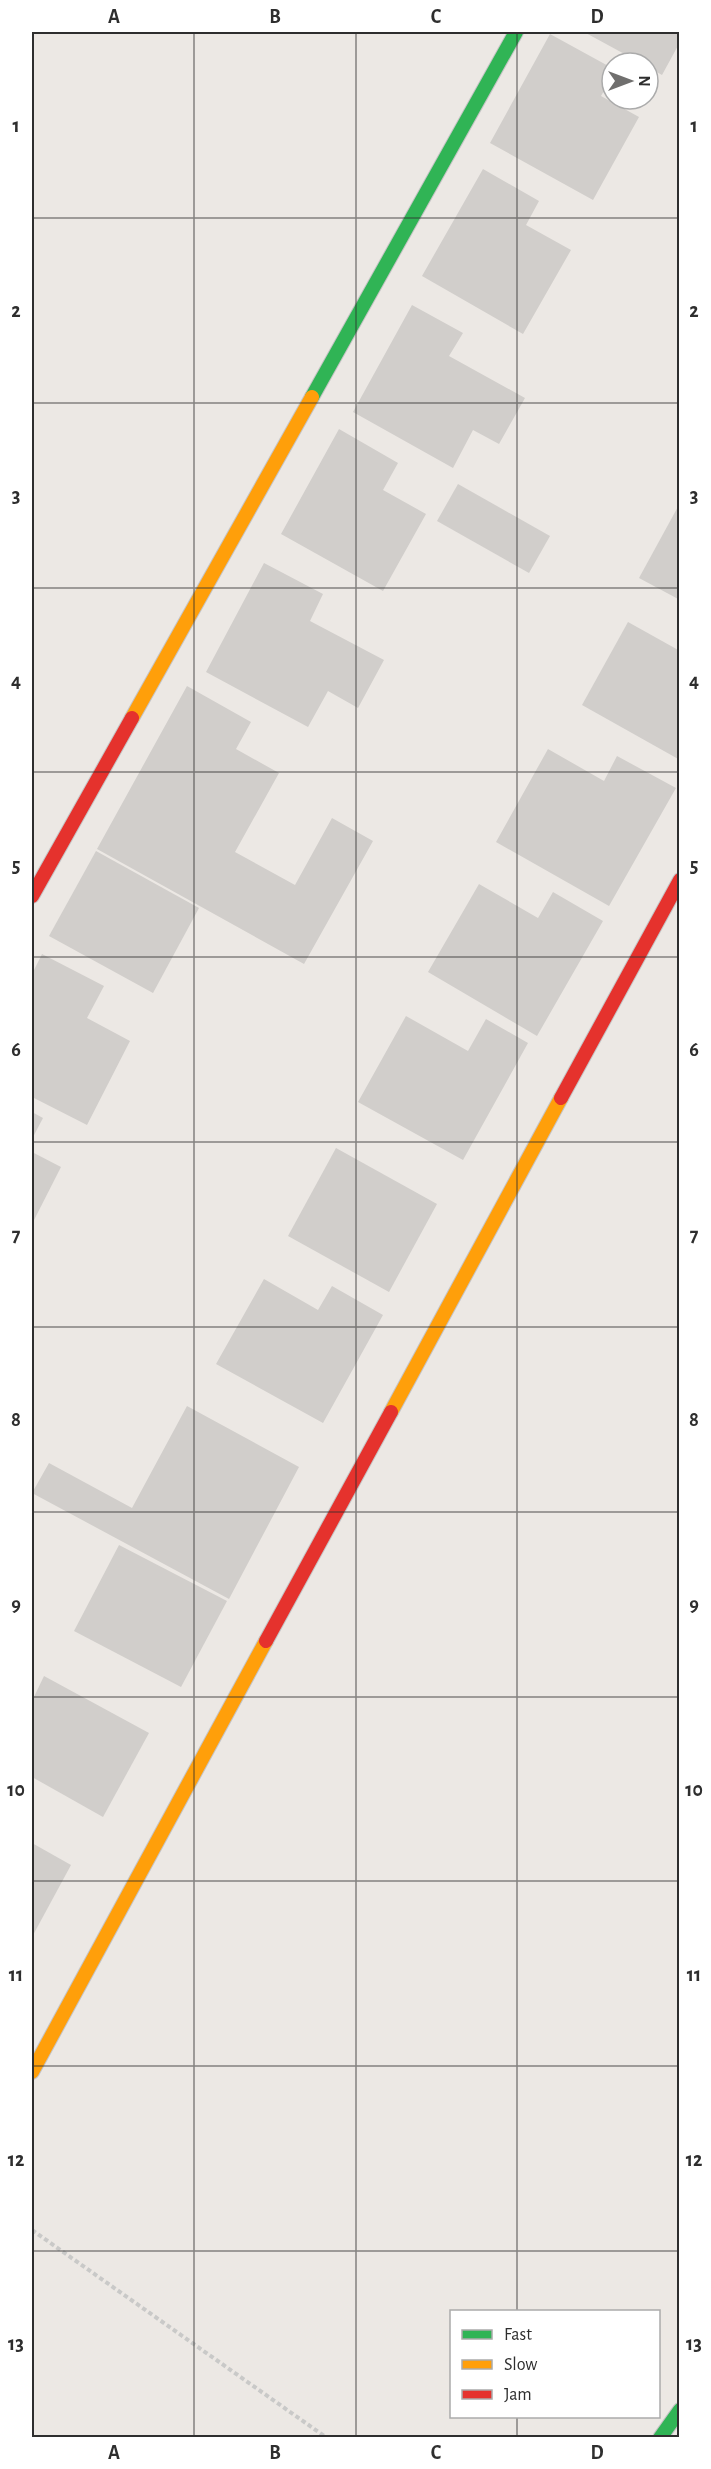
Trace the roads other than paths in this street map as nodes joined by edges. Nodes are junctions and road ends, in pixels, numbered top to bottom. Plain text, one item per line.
1 (516, 32) edge
2 (680, 880) edge
3 (32, 896) edge
4 (32, 2072) edge
5 (680, 2410) edge
6 (660, 2438) edge

1 - 3 street
2 - 4 street
5 - 6 street

